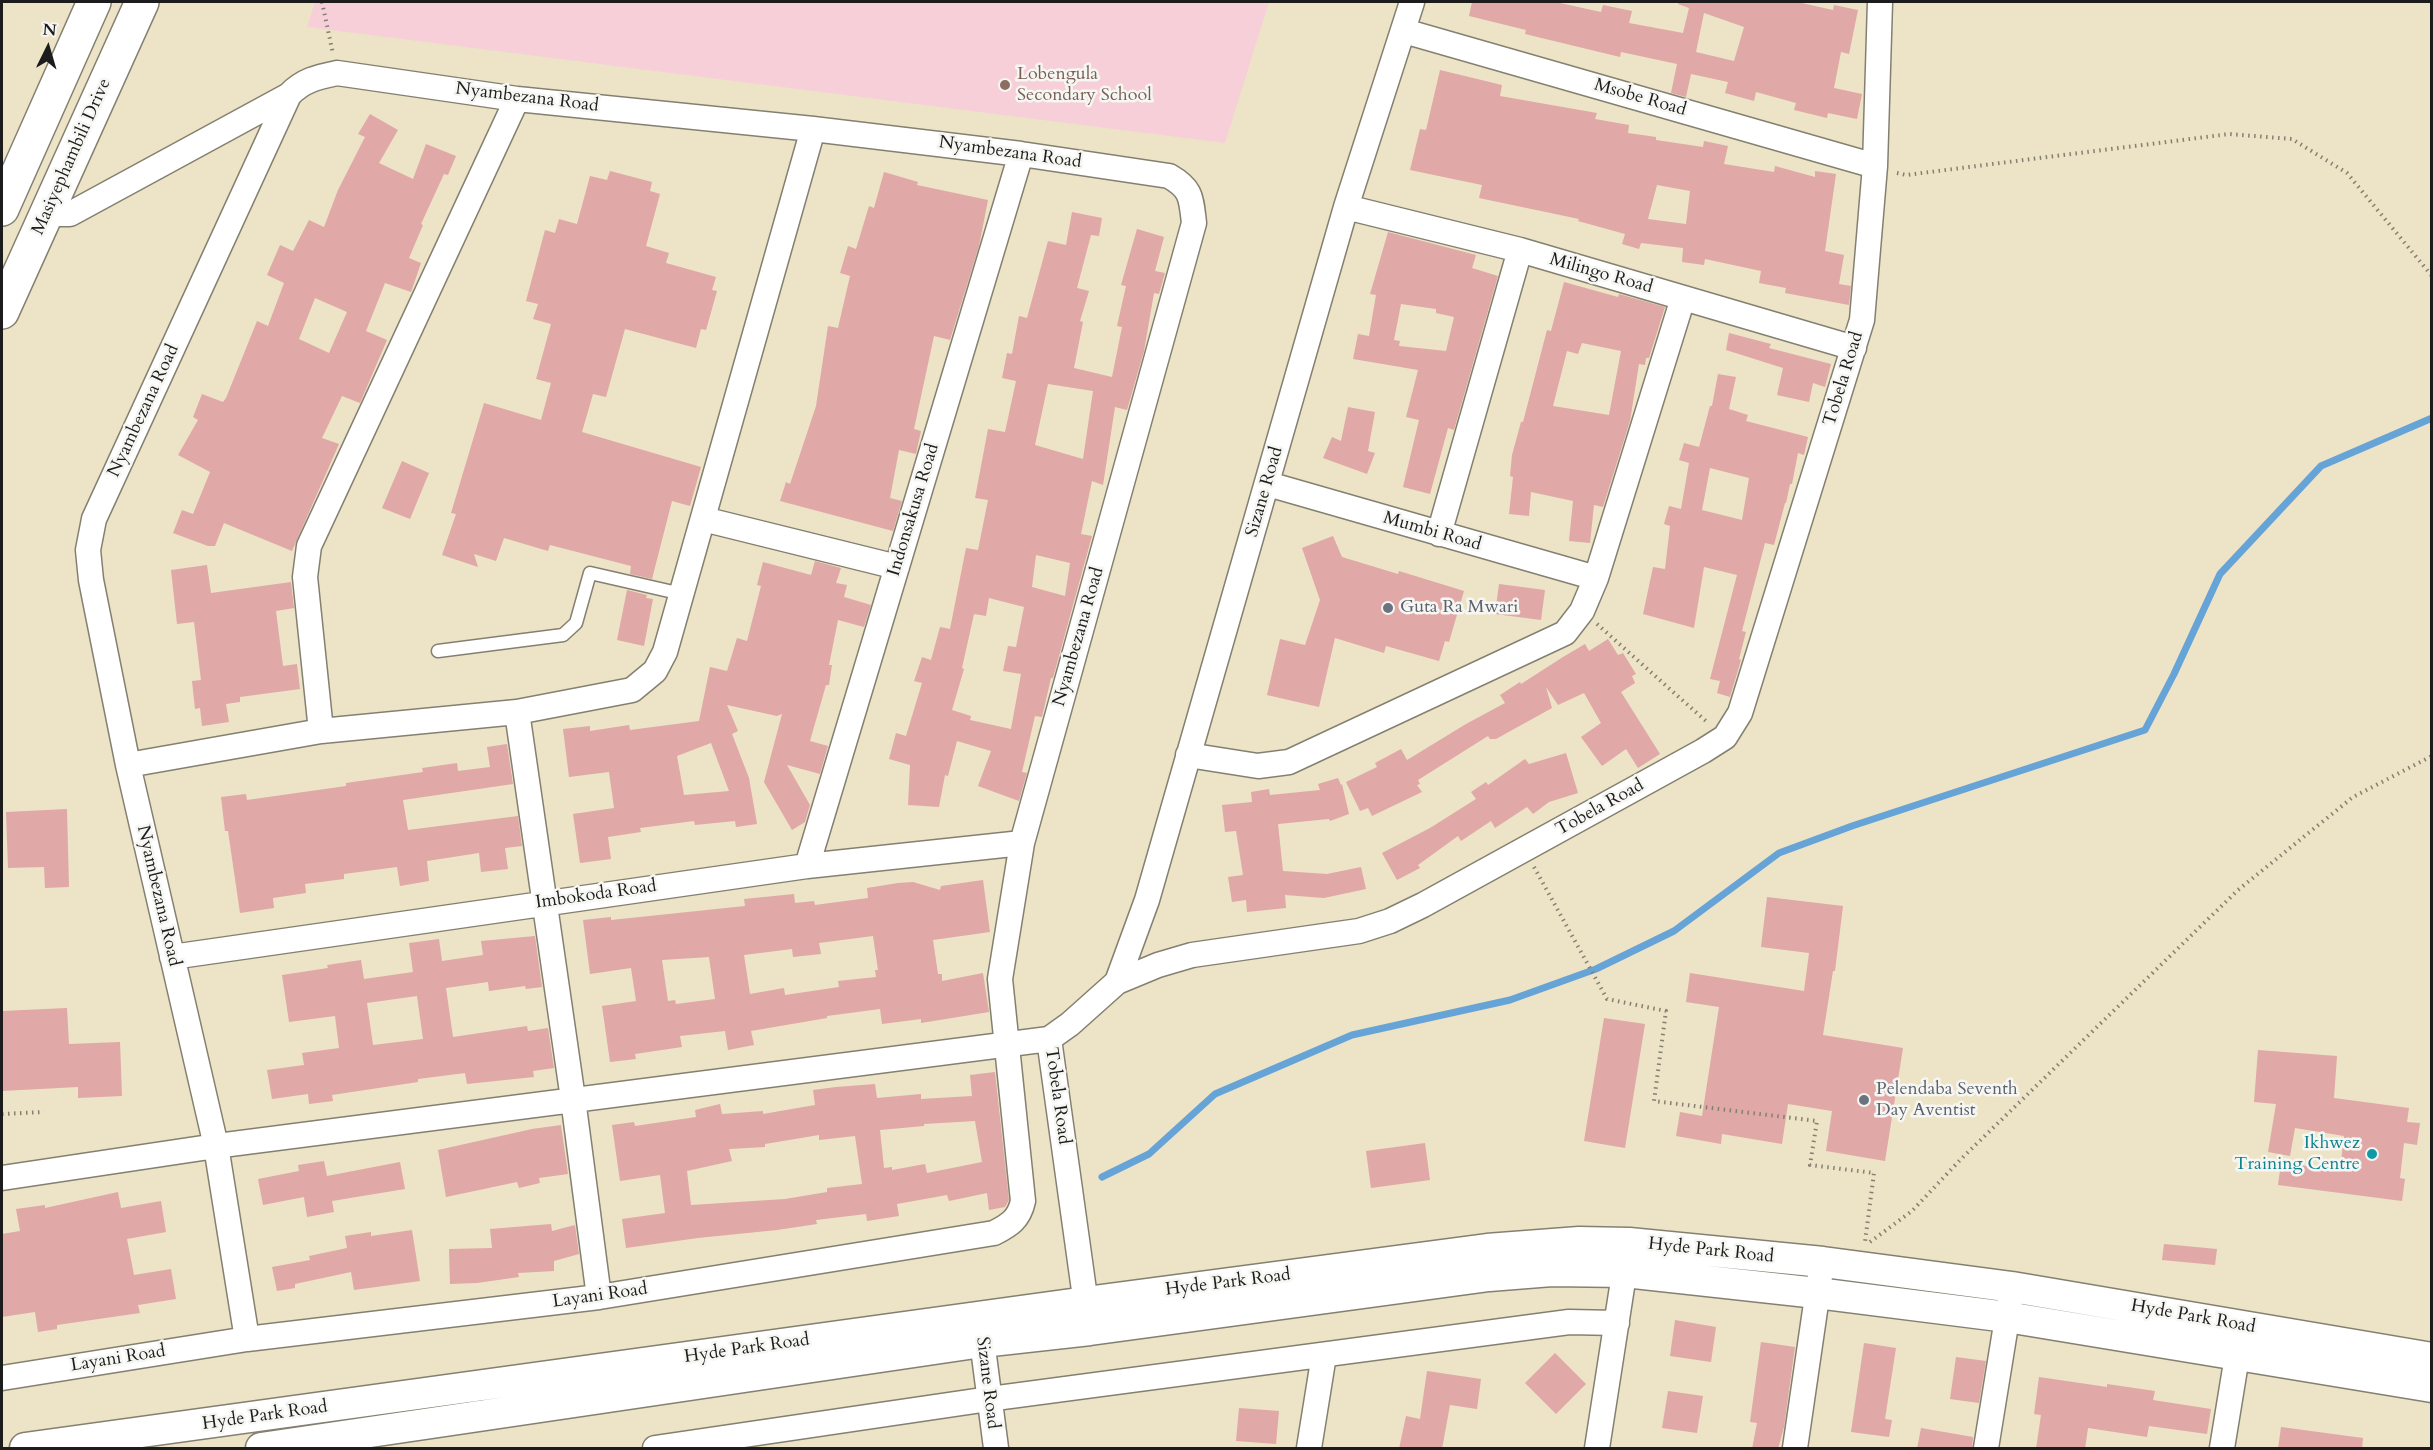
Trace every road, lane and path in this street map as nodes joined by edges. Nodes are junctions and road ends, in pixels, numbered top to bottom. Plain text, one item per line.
1 (94, 2) edge
2 (142, 2) edge
3 (322, 2) edge
4 (1412, 2) edge
5 (1880, 2) edge
6 (1404, 31) junction
7 (337, 73) junction
8 (290, 95) junction
9 (517, 99) junction
10 (813, 129) junction
11 (1021, 154) junction
12 (1875, 166) junction
13 (1346, 207) junction
14 (2, 208) edge
15 (47, 211) junction
16 (1520, 250) junction
17 (2432, 276) edge
18 (1683, 298) junction
19 (2, 312) edge
20 (1854, 348) junction
21 (1268, 484) junction
22 (703, 519) junction
23 (1439, 534) junction
24 (897, 567) junction
25 (1596, 578) junction
26 (682, 594) junction
27 (1582, 610) junction
28 (438, 651) dead end
29 (517, 712) junction
30 (321, 731) junction
31 (1725, 737) junction
32 (1188, 756) junction
33 (2432, 756) edge
34 (128, 765) junction
35 (1022, 843) junction
36 (1524, 849) junction
37 (807, 866) junction
38 (544, 902) junction
39 (172, 957) junction
40 (1117, 982) junction
41 (1049, 1039) junction
42 (1005, 1043) junction
43 (573, 1099) junction
44 (44, 1112) dead end
45 (2, 1114) edge
46 (216, 1146) junction
47 (2, 1178) edge
48 (1629, 1243) junction
49 (1822, 1262) junction
50 (1625, 1272) junction
51 (2012, 1287) junction
52 (1817, 1293) junction
53 (598, 1298) junction
54 (1088, 1316) junction
55 (2007, 1317) junction
56 (1617, 1323) junction
57 (980, 1329) junction
58 (247, 1339) junction
59 (2240, 1340) junction
60 (1324, 1354) junction
61 (2432, 1358) edge
62 (2, 1378) edge
63 (2432, 1387) edge
64 (989, 1399) junction
65 (262, 1448) edge
66 (25, 1449) edge
67 (655, 1449) edge
68 (996, 1449) edge
69 (1310, 1449) edge
70 (1597, 1449) edge
71 (1795, 1449) edge
72 (1986, 1449) edge
73 (2222, 1449) edge

1 - 14 main road
2 - 15 main road, Masiyephambili Drive
3 - 7 path
4 - 6 street, Sizane Road
5 - 12 street, Tobela Road
6 - 12 street, Msobe Road
6 - 13 street, Sizane Road
7 - 8 street, Nyambezana Road
7 - 9 street, Nyambezana Road
8 - 15 street
8 - 34 street, Nyambezana Road
9 - 10 street, Nyambezana Road
9 - 30 street
10 - 11 street, Nyambezana Road
10 - 22 street
11 - 24 street, Indonsakusa Road
11 - 35 street, Nyambezana Road
12 - 17 path
12 - 20 street, Tobela Road
13 - 16 street, Milingo Road
13 - 21 street, Sizane Road
15 - 19 main road, Masiyephambili Drive
16 - 18 street, Milingo Road
16 - 23 street
18 - 20 street, Milingo Road
18 - 25 street
20 - 31 street, Tobela Road
21 - 23 street, Mumbi Road
21 - 32 street, Sizane Road
22 - 24 street
22 - 26 street
23 - 25 street, Mumbi Road
24 - 37 street, Indonsakusa Road
25 - 27 street
26 - 28 lane
26 - 29 street
27 - 31 path
27 - 32 street
29 - 30 street
29 - 38 street
30 - 34 street
31 - 36 street, Tobela Road
32 - 40 street, Sizane Road
33 - 36 path
34 - 39 street, Nyambezana Road
35 - 37 street, Imbokoda Road
35 - 42 street, Nyambezana Road
36 - 40 street, Tobela Road
37 - 38 street, Imbokoda Road
38 - 39 street, Imbokoda Road
38 - 43 street
39 - 46 street, Nyambezana Road
40 - 41 street, Tobela Road
41 - 42 street
41 - 54 street, Tobela Road
42 - 43 street
42 - 53 street, Layani Road
43 - 46 street
43 - 53 street
44 - 45 path
46 - 47 street
46 - 58 street, Nyambezana Road
48 - 49 street, Hyde Park Road
48 - 50 street
48 - 54 street, Hyde Park Road
49 - 51 street, Hyde Park Road
49 - 52 street
50 - 52 street, Hyde Park Road
50 - 54 street, Hyde Park Road
50 - 56 street
51 - 55 street
51 - 59 street, Hyde Park Road
52 - 55 street, Hyde Park Road
52 - 71 street
53 - 58 street, Layani Road
54 - 57 street, Hyde Park Road
55 - 59 street, Hyde Park Road
55 - 72 street
56 - 60 street
56 - 70 street
57 - 64 street, Sizane Road
57 - 65 street, Hyde Park Road
57 - 66 street, Hyde Park Road
58 - 62 street, Layani Road
59 - 61 street, Hyde Park Road
59 - 63 street, Hyde Park Road
59 - 73 street
60 - 64 street
60 - 69 street
64 - 67 street
64 - 68 street, Sizane Road

